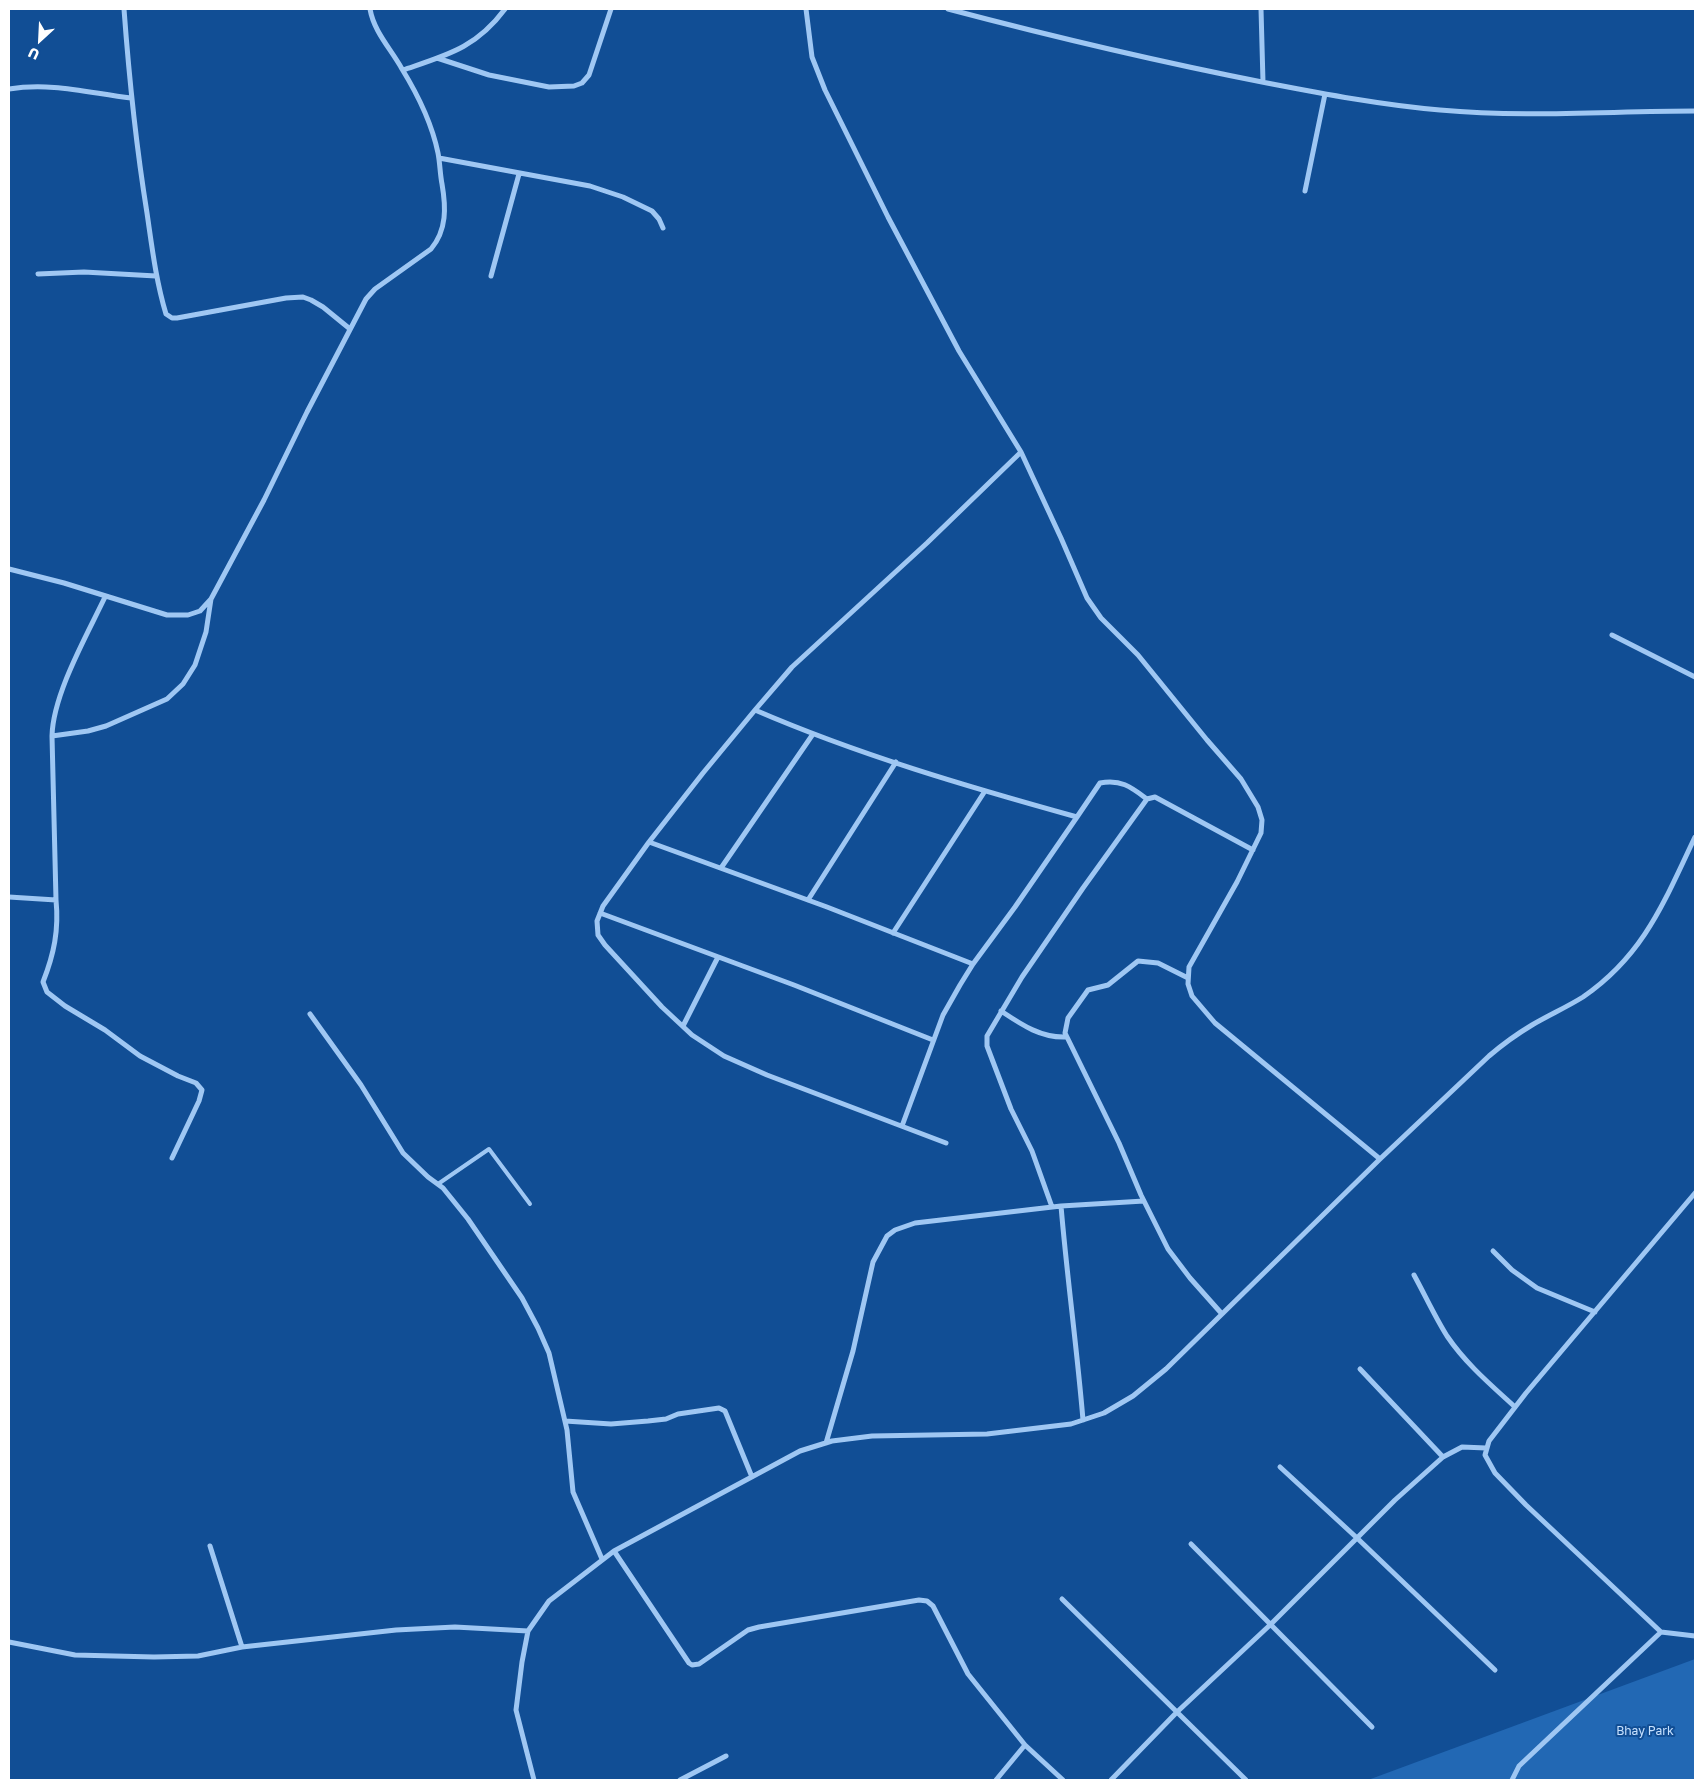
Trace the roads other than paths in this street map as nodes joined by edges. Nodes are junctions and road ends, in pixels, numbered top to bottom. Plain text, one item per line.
1 (124, 9) edge
2 (370, 9) edge
3 (505, 9) edge
4 (611, 9) edge
5 (806, 9) edge
6 (948, 9) edge
7 (1262, 9) edge
8 (437, 58) junction
9 (403, 70) junction
10 (1263, 82) junction
11 (9, 89) edge
12 (1325, 94) junction
13 (131, 98) junction
14 (1695, 111) edge
15 (439, 158) junction
16 (519, 174) junction
17 (1305, 192) dead end
18 (663, 228) dead end
19 (38, 274) dead end
20 (156, 276) junction
21 (491, 276) dead end
22 (350, 329) junction
23 (1021, 452) junction
24 (9, 569) edge
25 (105, 596) junction
26 (211, 599) junction
27 (1612, 635) dead end
28 (1695, 677) edge
29 (755, 710) junction
30 (813, 734) junction
31 (52, 736) junction
32 (896, 762) junction
33 (985, 790) junction
34 (1147, 799) junction
35 (1078, 818) junction
36 (1695, 837) edge
37 (649, 842) junction
38 (1253, 850) junction
39 (721, 868) junction
40 (9, 897) edge
41 (56, 900) junction
42 (808, 900) junction
43 (600, 913) junction
44 (893, 933) junction
45 (718, 957) junction
46 (973, 964) junction
47 (1188, 978) junction
48 (1001, 1012) junction
49 (310, 1014) dead end
50 (682, 1026) junction
51 (1066, 1037) junction
52 (933, 1040) junction
53 (902, 1126) junction
54 (946, 1143) dead end
55 (172, 1158) dead end
56 (1380, 1159) junction
57 (438, 1184) junction
58 (1695, 1193) edge
59 (1144, 1201) junction
60 (530, 1204) dead end
61 (1061, 1206) junction
62 (1052, 1207) junction
63 (1493, 1251) dead end
64 (1414, 1275) dead end
65 (1595, 1312) junction
66 (1222, 1314) junction
67 (1360, 1370) dead end
68 (1515, 1407) junction
69 (1083, 1420) junction
70 (565, 1421) junction
71 (826, 1444) junction
72 (1486, 1448) junction
73 (1443, 1457) junction
74 (1280, 1467) dead end
75 (752, 1476) junction
76 (1357, 1538) junction
77 (1191, 1544) dead end
78 (210, 1546) dead end
79 (614, 1551) junction
80 (602, 1559) junction
81 (1062, 1599) dead end
82 (1270, 1625) junction
83 (528, 1631) junction
84 (1661, 1632) junction
85 (1695, 1636) edge
86 (9, 1642) edge
87 (242, 1647) junction
88 (1494, 1670) dead end
89 (1177, 1712) junction
90 (1372, 1727) dead end
91 (1025, 1745) junction
92 (726, 1756) dead end
93 (534, 1780) edge
94 (680, 1780) edge
95 (996, 1780) edge
96 (1063, 1780) edge
97 (1111, 1780) edge
98 (1246, 1780) edge
99 (1512, 1780) edge

1 - 13 street
2 - 9 street
3 - 8 street
4 - 8 street
5 - 23 street
6 - 10 street
7 - 10 street
8 - 9 street
9 - 15 street
10 - 12 street
11 - 13 street
12 - 14 street
12 - 17 street
13 - 20 street
15 - 16 street
15 - 22 street
16 - 18 street
16 - 21 street
19 - 20 street
20 - 22 street
22 - 26 street
23 - 29 street
23 - 38 street
24 - 25 street
25 - 26 street
25 - 31 street
26 - 31 street
27 - 28 street
29 - 30 street
29 - 37 street
30 - 32 street
30 - 39 street
31 - 41 street
32 - 33 street
32 - 42 street
33 - 35 street
33 - 44 street
34 - 35 street
34 - 38 street
34 - 48 street
35 - 46 street
36 - 56 street
37 - 39 street
37 - 43 street
38 - 47 street
39 - 42 street
40 - 41 street
41 - 55 street
42 - 44 street
43 - 45 street
43 - 50 street
44 - 46 street
45 - 50 street
45 - 52 street
46 - 52 street
47 - 51 street
47 - 56 street
48 - 51 street
48 - 62 street
49 - 57 street
50 - 53 street
51 - 59 street
52 - 53 street
53 - 54 street
56 - 66 street
57 - 60 lane
57 - 70 street
58 - 65 street
59 - 61 street
59 - 66 street
61 - 62 street
61 - 69 street
62 - 71 street
63 - 65 street
64 - 68 street
65 - 68 street
66 - 69 street
67 - 73 street
68 - 72 street
69 - 71 street
70 - 75 street
70 - 80 street
71 - 75 street
72 - 73 street
72 - 84 street
73 - 76 street
74 - 76 street
75 - 79 street
76 - 82 street
76 - 88 street
77 - 82 street
78 - 87 street
79 - 80 street
79 - 91 street
80 - 83 street
81 - 89 street
82 - 89 street
82 - 90 street
83 - 87 street
83 - 93 street
84 - 85 street
84 - 99 street
86 - 87 street
89 - 97 street
89 - 98 street
91 - 95 street
91 - 96 street
92 - 94 street

